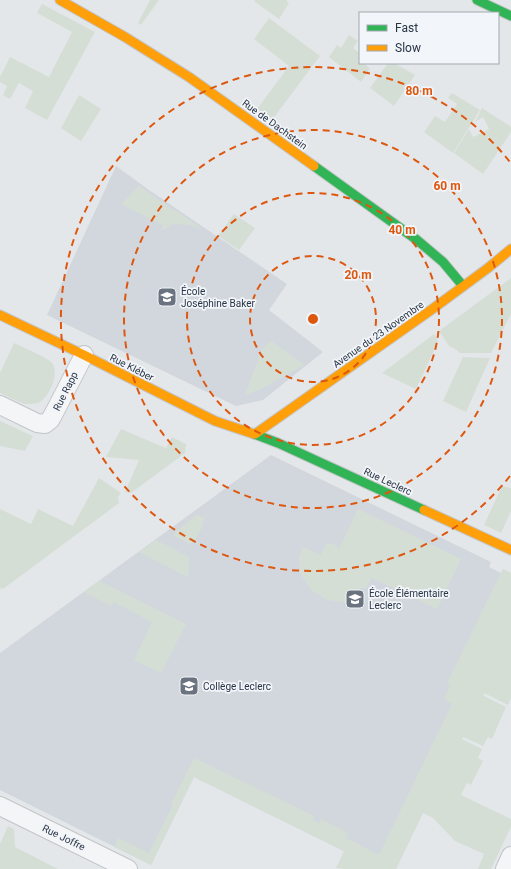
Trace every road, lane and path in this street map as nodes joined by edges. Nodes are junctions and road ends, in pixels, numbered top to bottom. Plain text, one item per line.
1 (60, 0) edge
2 (477, 0) edge
3 (511, 16) edge
4 (511, 249) edge
5 (463, 286) junction
6 (0, 315) edge
7 (84, 355) junction
8 (0, 405) edge
9 (255, 434) junction
10 (511, 550) edge
11 (0, 806) edge
12 (511, 856) edge
13 (128, 869) edge
14 (505, 869) edge

1 - 5 street, Rue de Dachstein
2 - 3 street
4 - 5 street, Avenue du 23 Novembre
5 - 9 street, Avenue du 23 Novembre
6 - 7 street, Rue Kléber
7 - 8 street, Rue Rapp
7 - 9 street, Rue Kléber
9 - 10 street, Rue Leclerc
11 - 13 street, Rue Joffre
12 - 14 street

